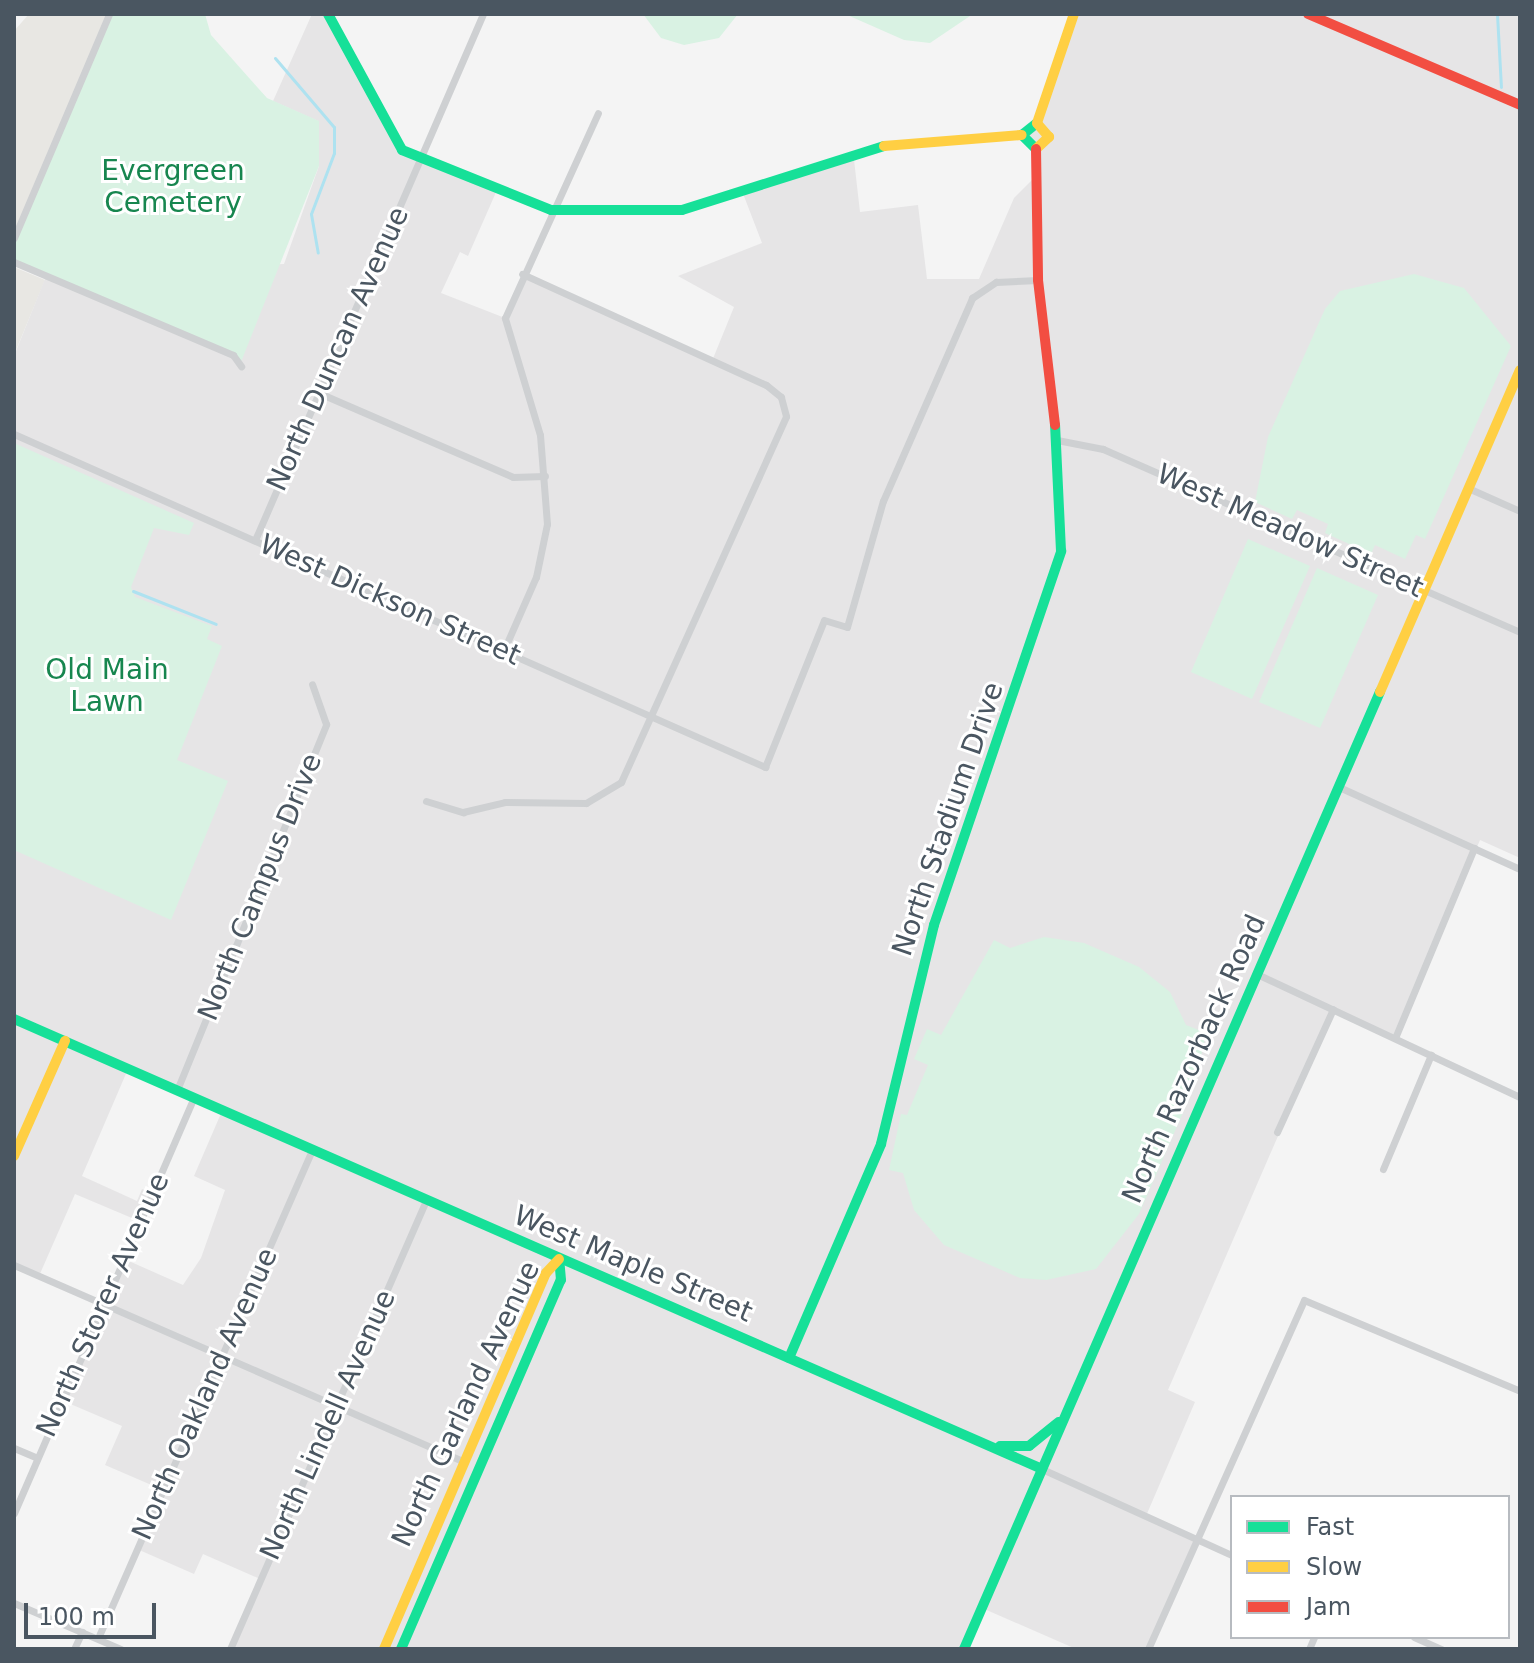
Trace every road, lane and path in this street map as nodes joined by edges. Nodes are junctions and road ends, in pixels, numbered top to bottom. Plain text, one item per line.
1 (109, 14) edge
2 (328, 14) edge
3 (483, 14) edge
4 (1074, 14) edge
5 (1308, 14) edge
6 (1520, 105) edge
7 (598, 113) dead end
8 (1037, 123) junction
9 (1022, 135) junction
10 (1036, 149) junction
11 (420, 159) junction
12 (551, 210) junction
13 (14, 238) edge
14 (14, 262) edge
15 (522, 274) junction
16 (1038, 280) junction
17 (241, 366) dead end
18 (1520, 370) edge
19 (319, 393) junction
20 (14, 434) edge
21 (1057, 440) junction
22 (545, 476) junction
23 (1468, 488) junction
24 (1520, 511) edge
25 (255, 540) junction
26 (1424, 589) junction
27 (1520, 632) edge
28 (503, 652) junction
29 (312, 684) dead end
30 (655, 717) junction
31 (1339, 787) junction
32 (426, 801) dead end
33 (1474, 848) junction
34 (1520, 869) edge
35 (1257, 974) junction
36 (1333, 1009) junction
37 (14, 1019) edge
38 (1395, 1038) junction
39 (65, 1041) junction
40 (1431, 1055) junction
41 (177, 1090) junction
42 (1520, 1097) edge
43 (194, 1098) junction
44 (1277, 1132) dead end
45 (312, 1150) junction
46 (14, 1156) edge
47 (1383, 1169) dead end
48 (426, 1201) junction
49 (559, 1259) junction
50 (14, 1265) edge
51 (102, 1304) junction
52 (221, 1355) junction
53 (789, 1358) junction
54 (1520, 1391) edge
55 (337, 1407) junction
56 (1068, 1410) junction
57 (993, 1446) junction
58 (14, 1448) edge
59 (37, 1458) junction
60 (463, 1461) junction
61 (1042, 1469) junction
62 (14, 1513) edge
63 (1195, 1538) junction
64 (1230, 1554) edge
65 (14, 1603) edge
66 (82, 1632) junction
67 (98, 1638) junction
68 (1418, 1639) edge
69 (74, 1649) edge
70 (121, 1649) edge
71 (230, 1649) edge
72 (384, 1649) edge
73 (401, 1649) edge
74 (964, 1649) edge
75 (1148, 1649) edge
76 (1441, 1649) edge

1 - 13 street
2 - 11 street
3 - 11 street, North Duncan Avenue
4 - 8 street
5 - 6 street
7 - 12 street
8 - 9 street
8 - 10 street, North Stadium Drive
9 - 10 street
9 - 12 street
10 - 16 street, North Stadium Drive
11 - 12 street
11 - 19 street, North Duncan Avenue
12 - 15 street
14 - 17 street
15 - 22 street
15 - 30 street
16 - 21 street, North Stadium Drive
16 - 30 street, West Dickson Street
18 - 23 street, North Razorback Road
19 - 22 street
19 - 25 street, North Duncan Avenue
20 - 25 street, West Dickson Street
21 - 26 street, West Meadow Street
21 - 53 street, North Stadium Drive
22 - 28 street
23 - 24 street
23 - 26 street, North Razorback Road
25 - 28 street, West Dickson Street
26 - 27 street, West Meadow Street
26 - 31 street, North Razorback Road
28 - 30 street, West Dickson Street
29 - 41 street, North Campus Drive
30 - 32 street
31 - 33 street
31 - 35 street, North Razorback Road
33 - 34 street
33 - 38 street
35 - 36 street
35 - 56 street, North Razorback Road
36 - 38 street
36 - 44 street
37 - 39 street, West Maple Street
38 - 40 street
39 - 41 street, West Maple Street
39 - 46 street
40 - 42 street
40 - 47 street
41 - 43 street, West Maple Street
43 - 45 street, West Maple Street
43 - 51 street, North Storer Avenue
45 - 48 street, West Maple Street
45 - 52 street, North Oakland Avenue
48 - 49 street, West Maple Street
48 - 55 street, North Lindell Avenue
49 - 53 street, West Maple Street
49 - 60 street, North Garland Avenue
49 - 73 street, North Garland Avenue
50 - 51 street
51 - 52 street
51 - 59 street, North Storer Avenue
52 - 55 street
52 - 67 street, North Oakland Avenue
53 - 57 street, West Maple Street
54 - 63 street
55 - 60 street
55 - 71 street, North Lindell Avenue
56 - 57 street
56 - 61 street, North Razorback Road
57 - 61 street, West Maple Street
58 - 59 street
59 - 62 street, North Storer Avenue
60 - 72 street, North Garland Avenue
61 - 63 street, West Maple Street
61 - 74 street, North Razorback Road
63 - 64 street, West Maple Street
63 - 75 street
65 - 66 street
66 - 67 street
66 - 69 street
67 - 70 street
68 - 76 street

